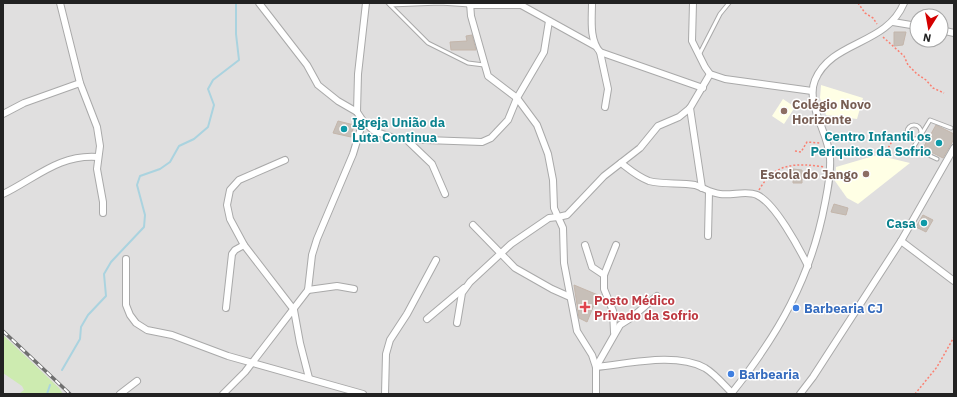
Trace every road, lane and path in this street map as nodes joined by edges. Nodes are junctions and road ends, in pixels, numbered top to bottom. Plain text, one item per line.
1 (60, 3) edge
2 (259, 3) edge
3 (366, 3) edge
4 (592, 3) edge
5 (693, 3) edge
6 (729, 3) edge
7 (858, 3) edge
8 (904, 3) edge
9 (389, 4) edge
10 (470, 4) edge
11 (549, 21) junction
12 (893, 22) junction
13 (909, 25) edge
14 (878, 34) junction
15 (597, 49) junction
16 (699, 55) junction
17 (484, 65) junction
18 (710, 74) junction
19 (80, 83) junction
20 (703, 88) junction
21 (812, 91) junction
22 (944, 93) dead end
23 (517, 98) junction
24 (605, 107) dead end
25 (690, 108) junction
26 (357, 112) junction
27 (3, 114) edge
28 (363, 120) junction
29 (951, 128) dead end
30 (908, 134) junction
31 (920, 136) junction
32 (407, 140) junction
33 (827, 140) junction
34 (954, 148) edge
35 (796, 151) dead end
36 (830, 153) junction
37 (98, 158) junction
38 (937, 159) dead end
39 (285, 160) dead end
40 (621, 163) junction
41 (831, 168) junction
42 (702, 188) junction
43 (709, 192) junction
44 (3, 194) edge
45 (445, 194) dead end
46 (756, 194) junction
47 (103, 213) dead end
48 (558, 217) junction
49 (473, 225) dead end
50 (708, 236) dead end
51 (901, 241) junction
52 (244, 245) junction
53 (585, 245) dead end
54 (616, 245) dead end
55 (500, 255) junction
56 (126, 259) dead end
57 (436, 260) dead end
58 (808, 266) junction
59 (604, 275) junction
60 (954, 281) edge
61 (470, 282) junction
62 (354, 289) dead end
63 (308, 290) junction
64 (657, 296) dead end
65 (570, 297) junction
66 (226, 308) dead end
67 (294, 310) junction
68 (427, 319) dead end
69 (457, 323) dead end
70 (614, 333) junction
71 (954, 337) edge
72 (252, 362) junction
73 (596, 367) junction
74 (309, 378) junction
75 (137, 381) dead end
76 (732, 393) edge
77 (120, 394) edge
78 (224, 394) edge
79 (363, 394) edge
80 (385, 394) edge
81 (596, 394) edge
82 (800, 394) edge
83 (915, 394) edge

1 - 19 street
2 - 26 street
3 - 26 street
4 - 15 street
5 - 16 street
6 - 16 lane
7 - 14 path
8 - 12 street
9 - 10 lane
9 - 17 lane
10 - 11 street
10 - 17 street
11 - 15 street
11 - 23 street
12 - 13 street
12 - 14 street
14 - 21 street
14 - 22 path
15 - 20 street
15 - 24 street
16 - 18 street
17 - 23 street
18 - 20 street
18 - 21 street
19 - 27 street
19 - 37 street
20 - 25 street
21 - 33 street
23 - 32 street
23 - 48 street
25 - 40 street
25 - 42 street
26 - 28 street
28 - 32 street
28 - 63 street
29 - 31 lane
30 - 31 lane
30 - 31 lane
30 - 36 path
31 - 38 lane
32 - 45 street
33 - 35 path
33 - 36 street
34 - 51 street
36 - 41 street
37 - 44 street
37 - 47 street
39 - 52 street
40 - 42 street
40 - 48 street
41 - 46 path
41 - 58 street
42 - 43 street
43 - 46 street
43 - 50 street
46 - 58 street
48 - 55 street
48 - 65 street
49 - 55 street
51 - 60 street
51 - 82 street
52 - 66 street
52 - 67 street
53 - 59 street
54 - 59 street
55 - 61 street
55 - 65 street
56 - 72 street
57 - 80 street
58 - 76 street
59 - 70 street
61 - 68 street
61 - 69 street
62 - 63 street
63 - 67 street
64 - 70 street
65 - 73 street
67 - 72 street
67 - 74 street
70 - 73 street
71 - 83 path
72 - 74 street
72 - 78 street
73 - 76 street
73 - 81 street
74 - 79 street
75 - 77 street

